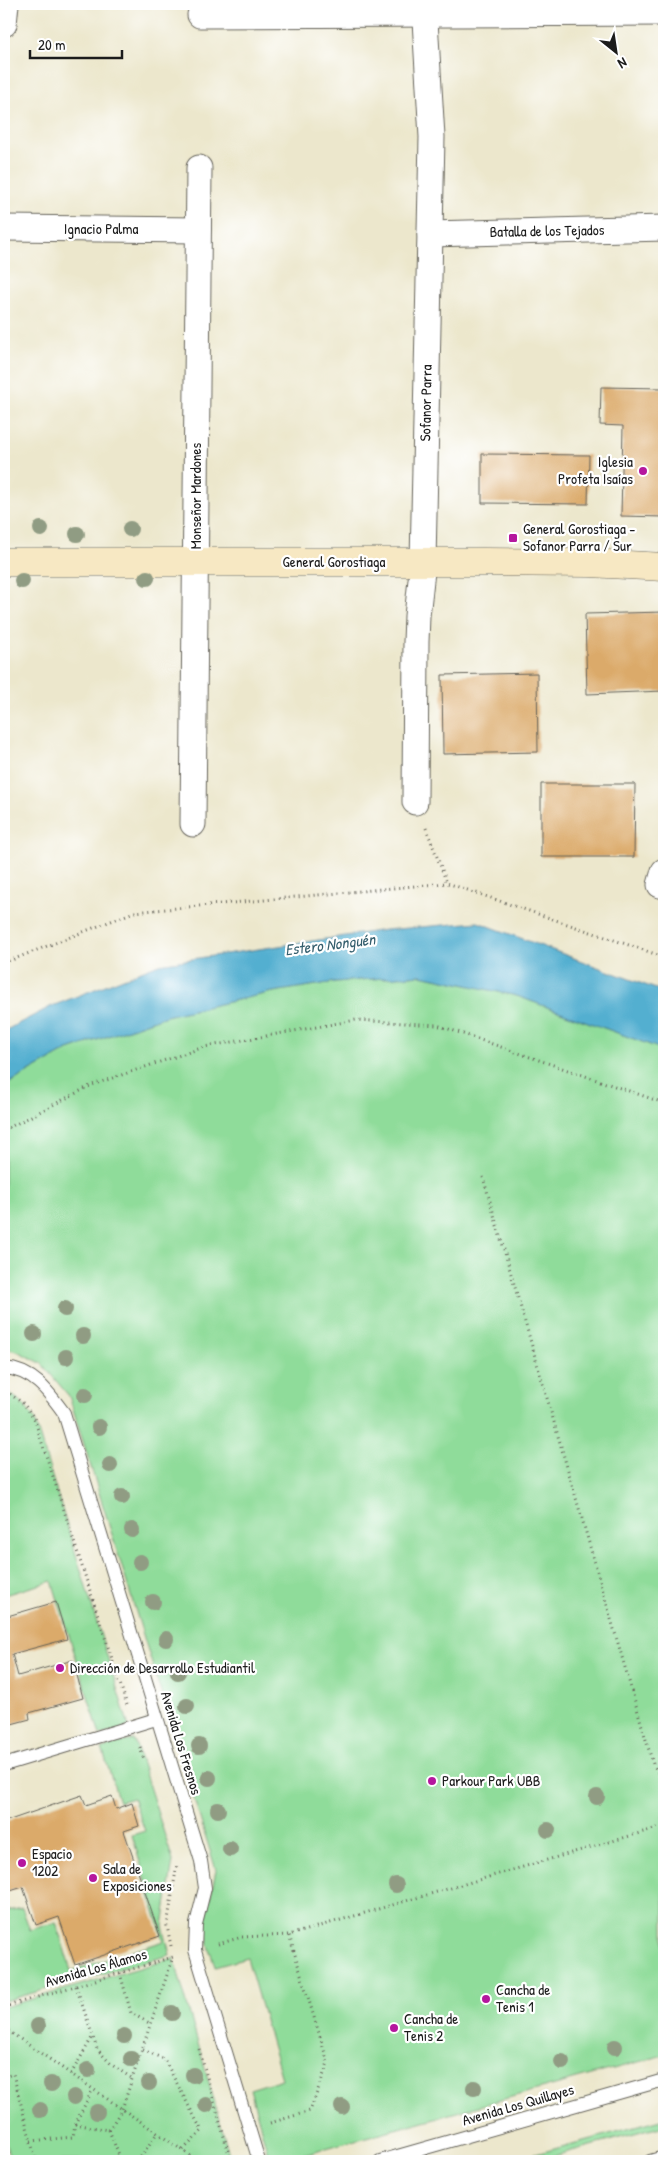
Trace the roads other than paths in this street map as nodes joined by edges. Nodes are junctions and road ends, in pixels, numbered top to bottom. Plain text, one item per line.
1 (6, 4) edge
2 (627, 8) edge
3 (424, 9) edge
4 (664, 12) edge
5 (200, 15) dead end
6 (4, 24) edge
7 (199, 168) dead end
8 (4, 228) edge
9 (664, 228) edge
10 (198, 230) junction
11 (430, 234) junction
12 (4, 562) edge
13 (196, 562) junction
14 (423, 562) junction
15 (664, 567) edge
16 (415, 802) road end
17 (193, 824) dead end
18 (4, 1368) edge
19 (156, 1719) junction
20 (4, 1765) edge
21 (664, 2080) edge
22 (664, 2157) edge
23 (259, 2161) edge
24 (380, 2161) edge
25 (650, 2161) edge

1 - 6 street
2 - 3 street
2 - 4 street
3 - 5 street
3 - 11 street, Sofanor Parra
7 - 10 street, Monseñor Mardones
8 - 10 street, Ignacio Palma
9 - 11 street, Batalla de los Tejados
10 - 13 street, Monseñor Mardones
11 - 14 street, Sofanor Parra
12 - 13 street, General Gorostiaga
13 - 14 street, General Gorostiaga
13 - 17 street, Monseñor Mardones
14 - 15 street, General Gorostiaga
14 - 16 street, Sofanor Parra
18 - 19 lane, Avenida Los Fresnos
19 - 20 lane
19 - 23 lane, Avenida Los Fresnos
21 - 24 lane, Avenida Los Quillayes
22 - 25 lane

